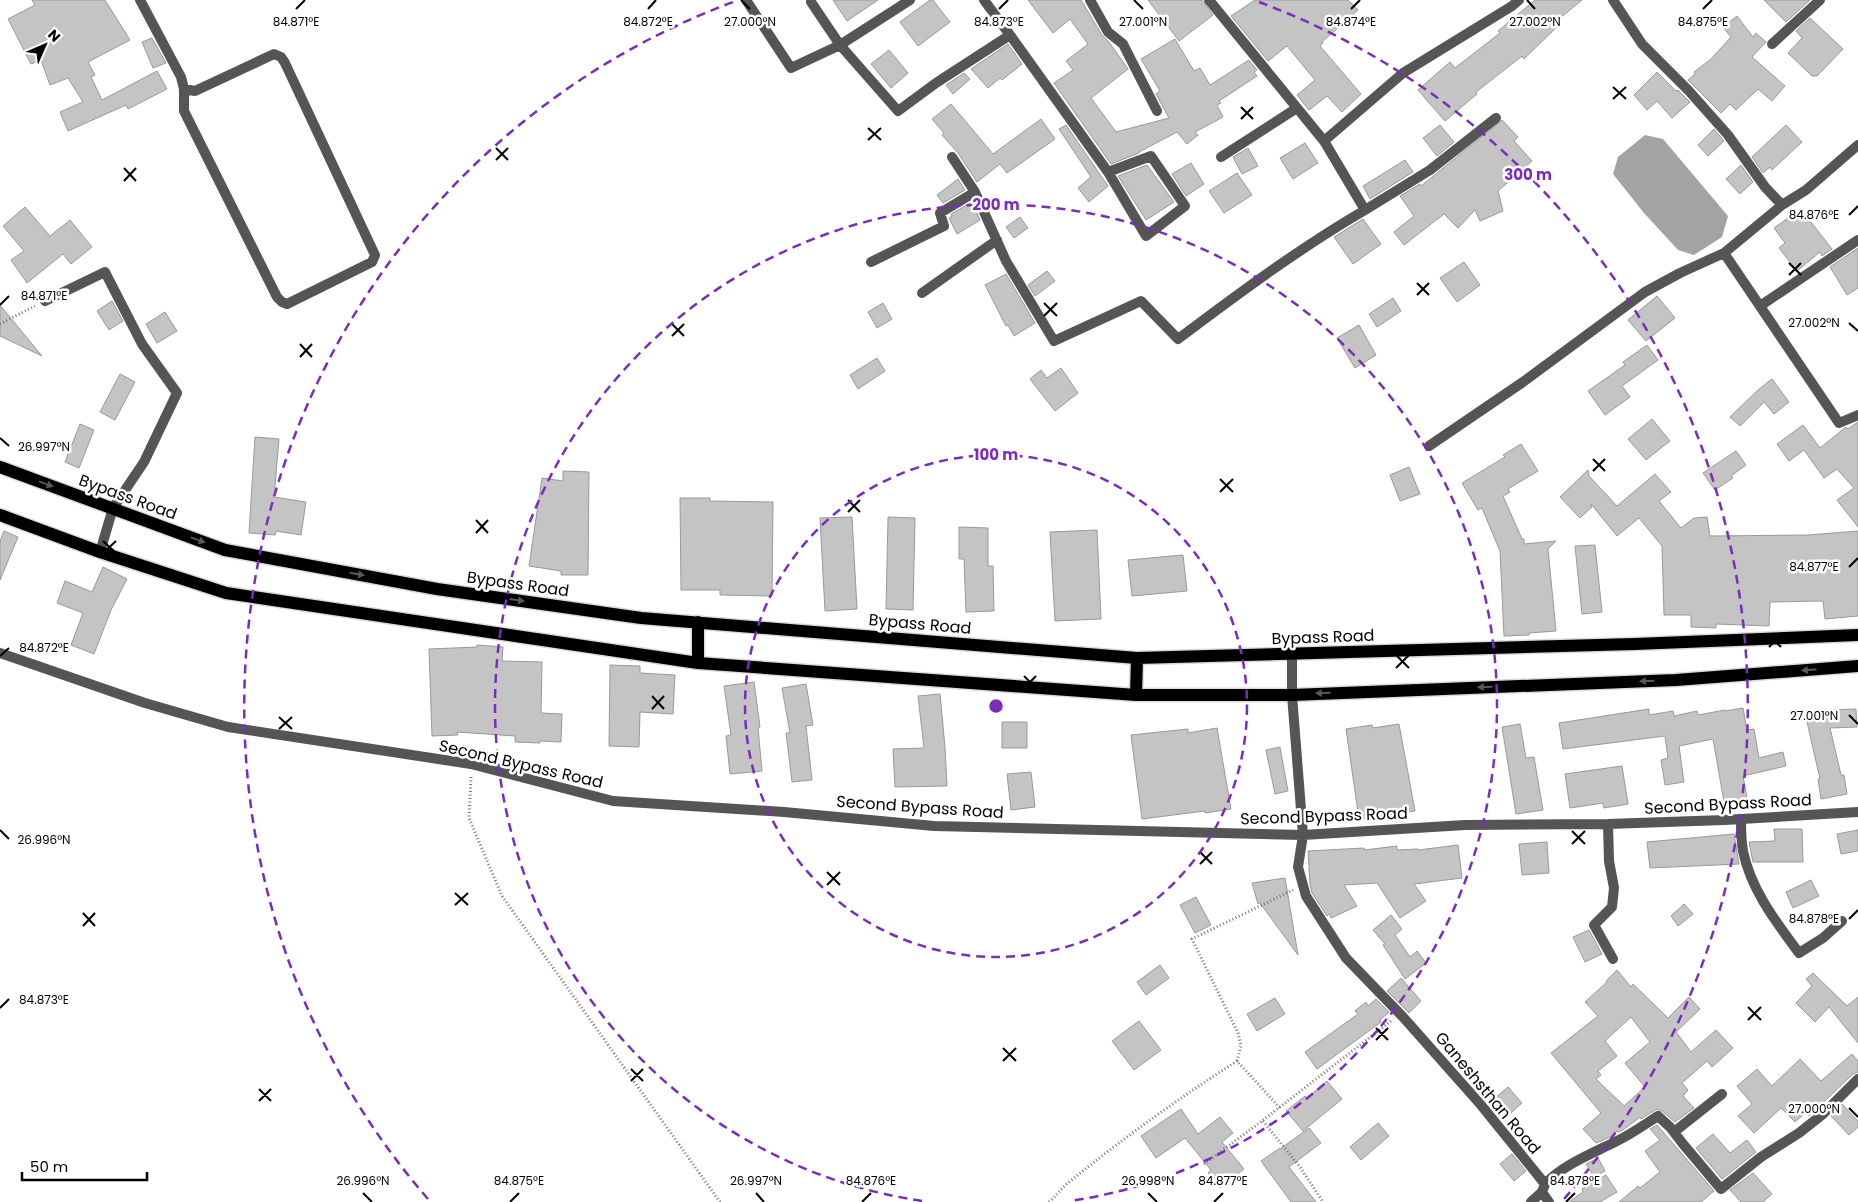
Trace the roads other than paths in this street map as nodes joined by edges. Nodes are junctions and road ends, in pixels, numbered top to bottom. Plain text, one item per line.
1 (140, 0) edge
2 (746, 0) edge
3 (910, 0) edge
4 (984, 0) edge
5 (1090, 0) edge
6 (1209, 0) edge
7 (1519, 0) edge
8 (1613, 0) edge
9 (1820, 0) edge
10 (811, 2) dead end
11 (1010, 34) junction
12 (1772, 44) dead end
13 (840, 45) junction
14 (184, 89) junction
15 (1297, 108) junction
16 (1157, 111) dead end
17 (1496, 118) dead end
18 (1324, 141) junction
19 (1858, 145) edge
20 (952, 156) dead end
21 (1221, 157) dead end
22 (1108, 172) junction
23 (975, 192) junction
24 (1782, 205) junction
25 (1365, 210) junction
26 (997, 240) junction
27 (1858, 240) edge
28 (1724, 253) junction
29 (870, 262) dead end
30 (922, 293) dead end
31 (45, 302) road end
32 (1760, 306) junction
33 (1858, 415) edge
34 (1429, 446) dead end
35 (0, 467) edge
36 (113, 508) junction
37 (0, 515) edge
38 (100, 552) junction
39 (698, 622) junction
40 (1858, 635) edge
41 (0, 653) edge
42 (1292, 654) junction
43 (1137, 658) junction
44 (698, 663) junction
45 (1858, 666) edge
46 (1136, 695) junction
47 (1292, 695) junction
48 (1858, 812) edge
49 (1740, 819) junction
50 (1608, 824) junction
51 (1303, 835) junction
52 (1842, 921) dead end
53 (1613, 959) dead end
54 (1858, 1079) edge
55 (1722, 1094) dead end
56 (1674, 1132) junction
57 (1544, 1188) junction
58 (1531, 1202) edge
59 (1549, 1202) edge

1 - 14 street
2 - 13 street
3 - 13 street
4 - 11 street
5 - 16 street
6 - 15 street
7 - 18 street
8 - 24 street
9 - 12 street
10 - 13 street
11 - 13 street
11 - 22 street
14 - 14 street
15 - 18 street
15 - 21 street
17 - 25 street
18 - 25 street
19 - 24 street
20 - 23 street
22 - 22 street
23 - 26 street
23 - 29 street
24 - 28 street
25 - 26 street
26 - 30 street
27 - 32 street
28 - 32 street
28 - 34 street
31 - 36 street
32 - 33 street
35 -> 36 main road, Bypass Road
36 - 38 street
36 -> 39 main road, Bypass Road
37 - 38 main road
38 - 44 main road
39 - 43 main road, Bypass Road
39 - 44 main road
40 - 42 main road, Bypass Road
41 - 51 street, Second Bypass Road
42 - 43 main road, Bypass Road
42 - 47 street, Ganeshsthan Road
43 - 46 main road
44 - 46 main road
45 -> 47 main road
46 - 47 main road
47 - 51 street, Ganeshsthan Road
48 - 49 street, Second Bypass Road
49 - 50 street, Second Bypass Road
49 - 52 street
50 - 51 street, Second Bypass Road
50 - 53 street
51 - 57 street, Ganeshsthan Road
54 - 56 street
55 - 56 street
56 - 57 street
57 - 58 street
57 - 59 street, Ganeshsthan Road

